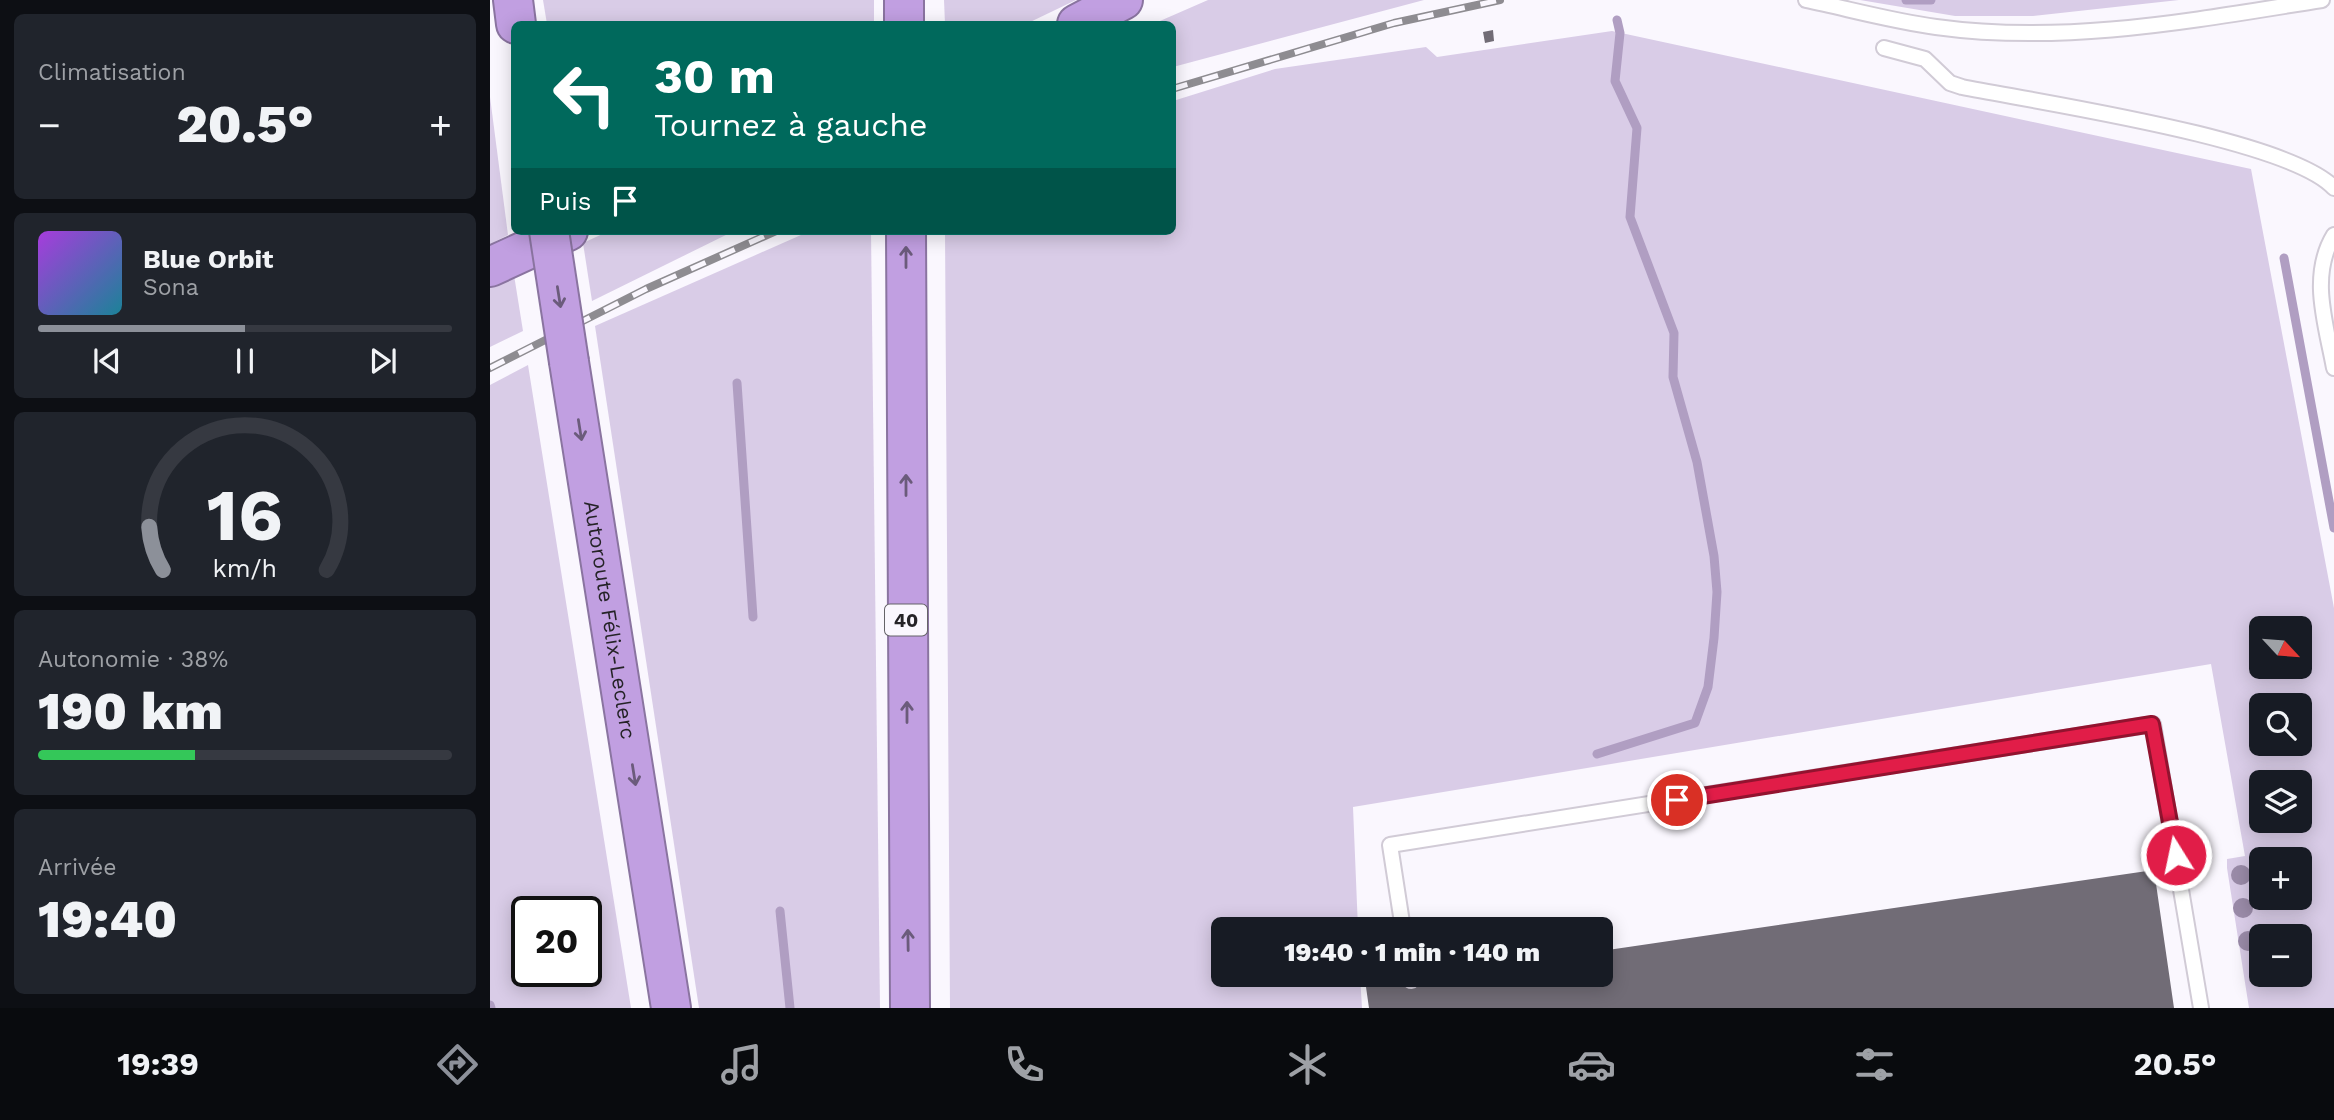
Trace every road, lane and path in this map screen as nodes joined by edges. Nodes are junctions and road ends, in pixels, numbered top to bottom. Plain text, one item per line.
1 (513, 0) edge
2 (904, 0) edge
3 (1123, 0) edge
4 (1806, 0) edge
5 (2322, 0) edge
6 (516, 21) edge
7 (904, 21) edge
8 (1083, 21) edge
9 (1884, 48) dead end
10 (2334, 188) edge
11 (550, 235) edge
12 (559, 235) edge
13 (906, 235) edge
14 (2334, 235) edge
15 (490, 267) edge
16 (2334, 368) edge
17 (1401, 917) edge
18 (671, 1008) edge
19 (910, 1008) edge
20 (2201, 1008) edge

1 - 6 highway
2 - 7 highway
3 - 8 highway
4 - 5 lane
9 - 10 lane
11 -> 18 highway, Autoroute Félix-Leclerc, bridge
12 - 15 highway
19 -> 13 highway, 40
14 - 16 lane
17 - 20 lane

